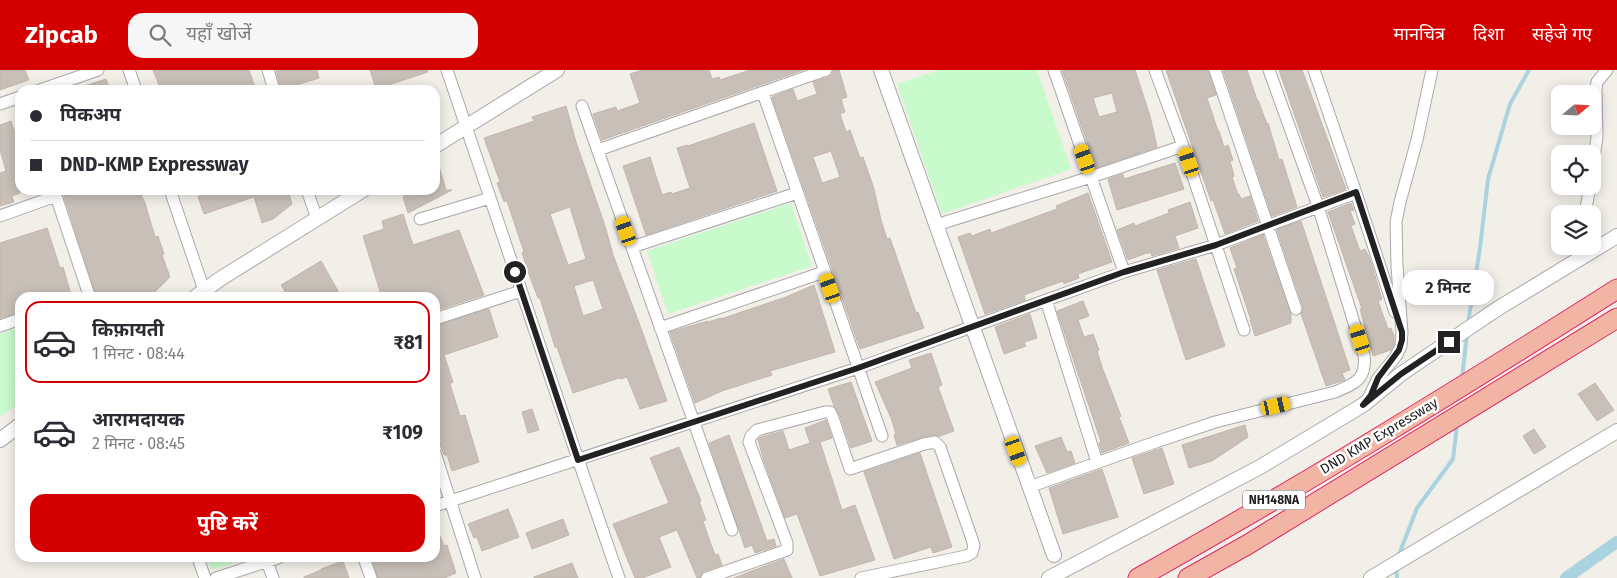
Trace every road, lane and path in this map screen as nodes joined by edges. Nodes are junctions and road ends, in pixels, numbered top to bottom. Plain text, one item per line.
1 (98, 70) edge
2 (129, 70) edge
3 (268, 70) edge
4 (448, 70) edge
5 (557, 70) edge
6 (826, 70) edge
7 (1054, 70) edge
8 (1155, 70) edge
9 (1215, 70) edge
10 (1269, 70) edge
11 (1314, 70) edge
12 (1432, 70) edge
13 (1606, 70) edge
14 (884, 71) edge
15 (54, 85) edge
16 (134, 85) edge
17 (272, 85) edge
18 (762, 93) junction
19 (15, 99) edge
20 (0, 104) edge
21 (582, 106) dead end
22 (466, 126) junction
23 (440, 143) edge
24 (1596, 145) edge
25 (1183, 146) junction
26 (598, 150) junction
27 (1091, 177) junction
28 (1356, 192) junction
29 (797, 193) junction
30 (50, 195) edge
31 (56, 195) edge
32 (171, 195) edge
33 (309, 195) edge
34 (356, 195) edge
35 (490, 198) junction
36 (1318, 206) junction
37 (0, 216) edge
38 (317, 219) junction
39 (420, 219) dead end
40 (936, 225) junction
41 (1268, 226) junction
42 (1617, 236) edge
43 (1601, 243) edge
44 (1216, 245) junction
45 (632, 247) junction
46 (1576, 255) edge
47 (824, 272) junction
48 (1124, 272) junction
49 (1617, 289) edge
50 (521, 291) junction
51 (85, 292) edge
52 (198, 292) edge
53 (202, 292) edge
54 (1046, 300) junction
55 (1296, 309) dead end
56 (440, 317) edge
57 (1617, 318) edge
58 (15, 321) edge
59 (0, 326) edge
60 (971, 326) junction
61 (660, 328) junction
62 (1244, 330) dead end
63 (1402, 332) junction
64 (858, 368) junction
65 (1363, 405) junction
66 (693, 422) junction
67 (15, 429) edge
68 (1617, 431) edge
69 (882, 436) dead end
70 (0, 440) edge
71 (578, 460) junction
72 (1097, 462) junction
73 (440, 469) edge
74 (1029, 487) junction
75 (450, 501) junction
76 (440, 504) edge
77 (732, 530) dead end
78 (1054, 555) dead end
79 (199, 562) edge
80 (264, 562) edge
81 (267, 562) edge
82 (365, 562) edge
83 (723, 575) edge
84 (205, 578) edge
85 (216, 578) edge
86 (273, 578) edge
87 (371, 578) edge
88 (475, 578) edge
89 (619, 578) edge
90 (707, 578) edge
91 (861, 578) edge
92 (1049, 578) edge
93 (1138, 578) edge
94 (1188, 578) edge
95 (1371, 578) edge

1 - 15 street
2 - 16 street
3 - 17 street
4 - 22 street
5 - 22 street
6 - 18 street
7 - 27 street
8 - 25 street
9 - 41 street
10 - 36 street
11 - 28 street
12 - 63 street
13 - 24 street
14 - 40 street
18 - 26 street
18 - 29 street
19 - 20 street
21 - 26 street
22 - 23 street
22 - 35 street
25 - 27 street
25 - 44 street
26 - 45 street
27 - 40 street
27 - 48 street
28 - 36 street
28 - 63 street
29 - 45 street
29 - 47 street
30 - 37 street
31 - 51 street
32 - 52 street
33 - 38 street
34 - 38 street
35 - 39 street
35 - 50 street
36 - 41 street
36 - 72 street
38 - 53 street
40 - 60 street
41 - 44 street
41 - 55 street
42 - 43 street
44 - 48 street
44 - 62 street
45 - 61 street
46 - 65 street
47 - 61 street
47 - 64 street
48 - 54 street
49 - 93 highway, DND KMP Expressway / NH148NA
50 - 56 street
50 - 71 street
54 - 60 street
54 - 72 street
57 - 94 highway, DND KMP Expressway / NH148NA
58 - 59 street
60 - 64 street
60 - 74 street
61 - 66 street
63 - 65 street
64 - 66 street
64 - 69 street
65 - 92 street
66 - 71 street
66 - 77 street
67 - 70 street
68 - 95 street
71 - 75 street
71 - 89 street
72 - 74 street
73 - 75 street
74 - 78 street
75 - 76 street
75 - 88 street
79 - 84 street
80 - 85 street
81 - 86 street
82 - 87 street
83 - 90 street
83 - 91 street

